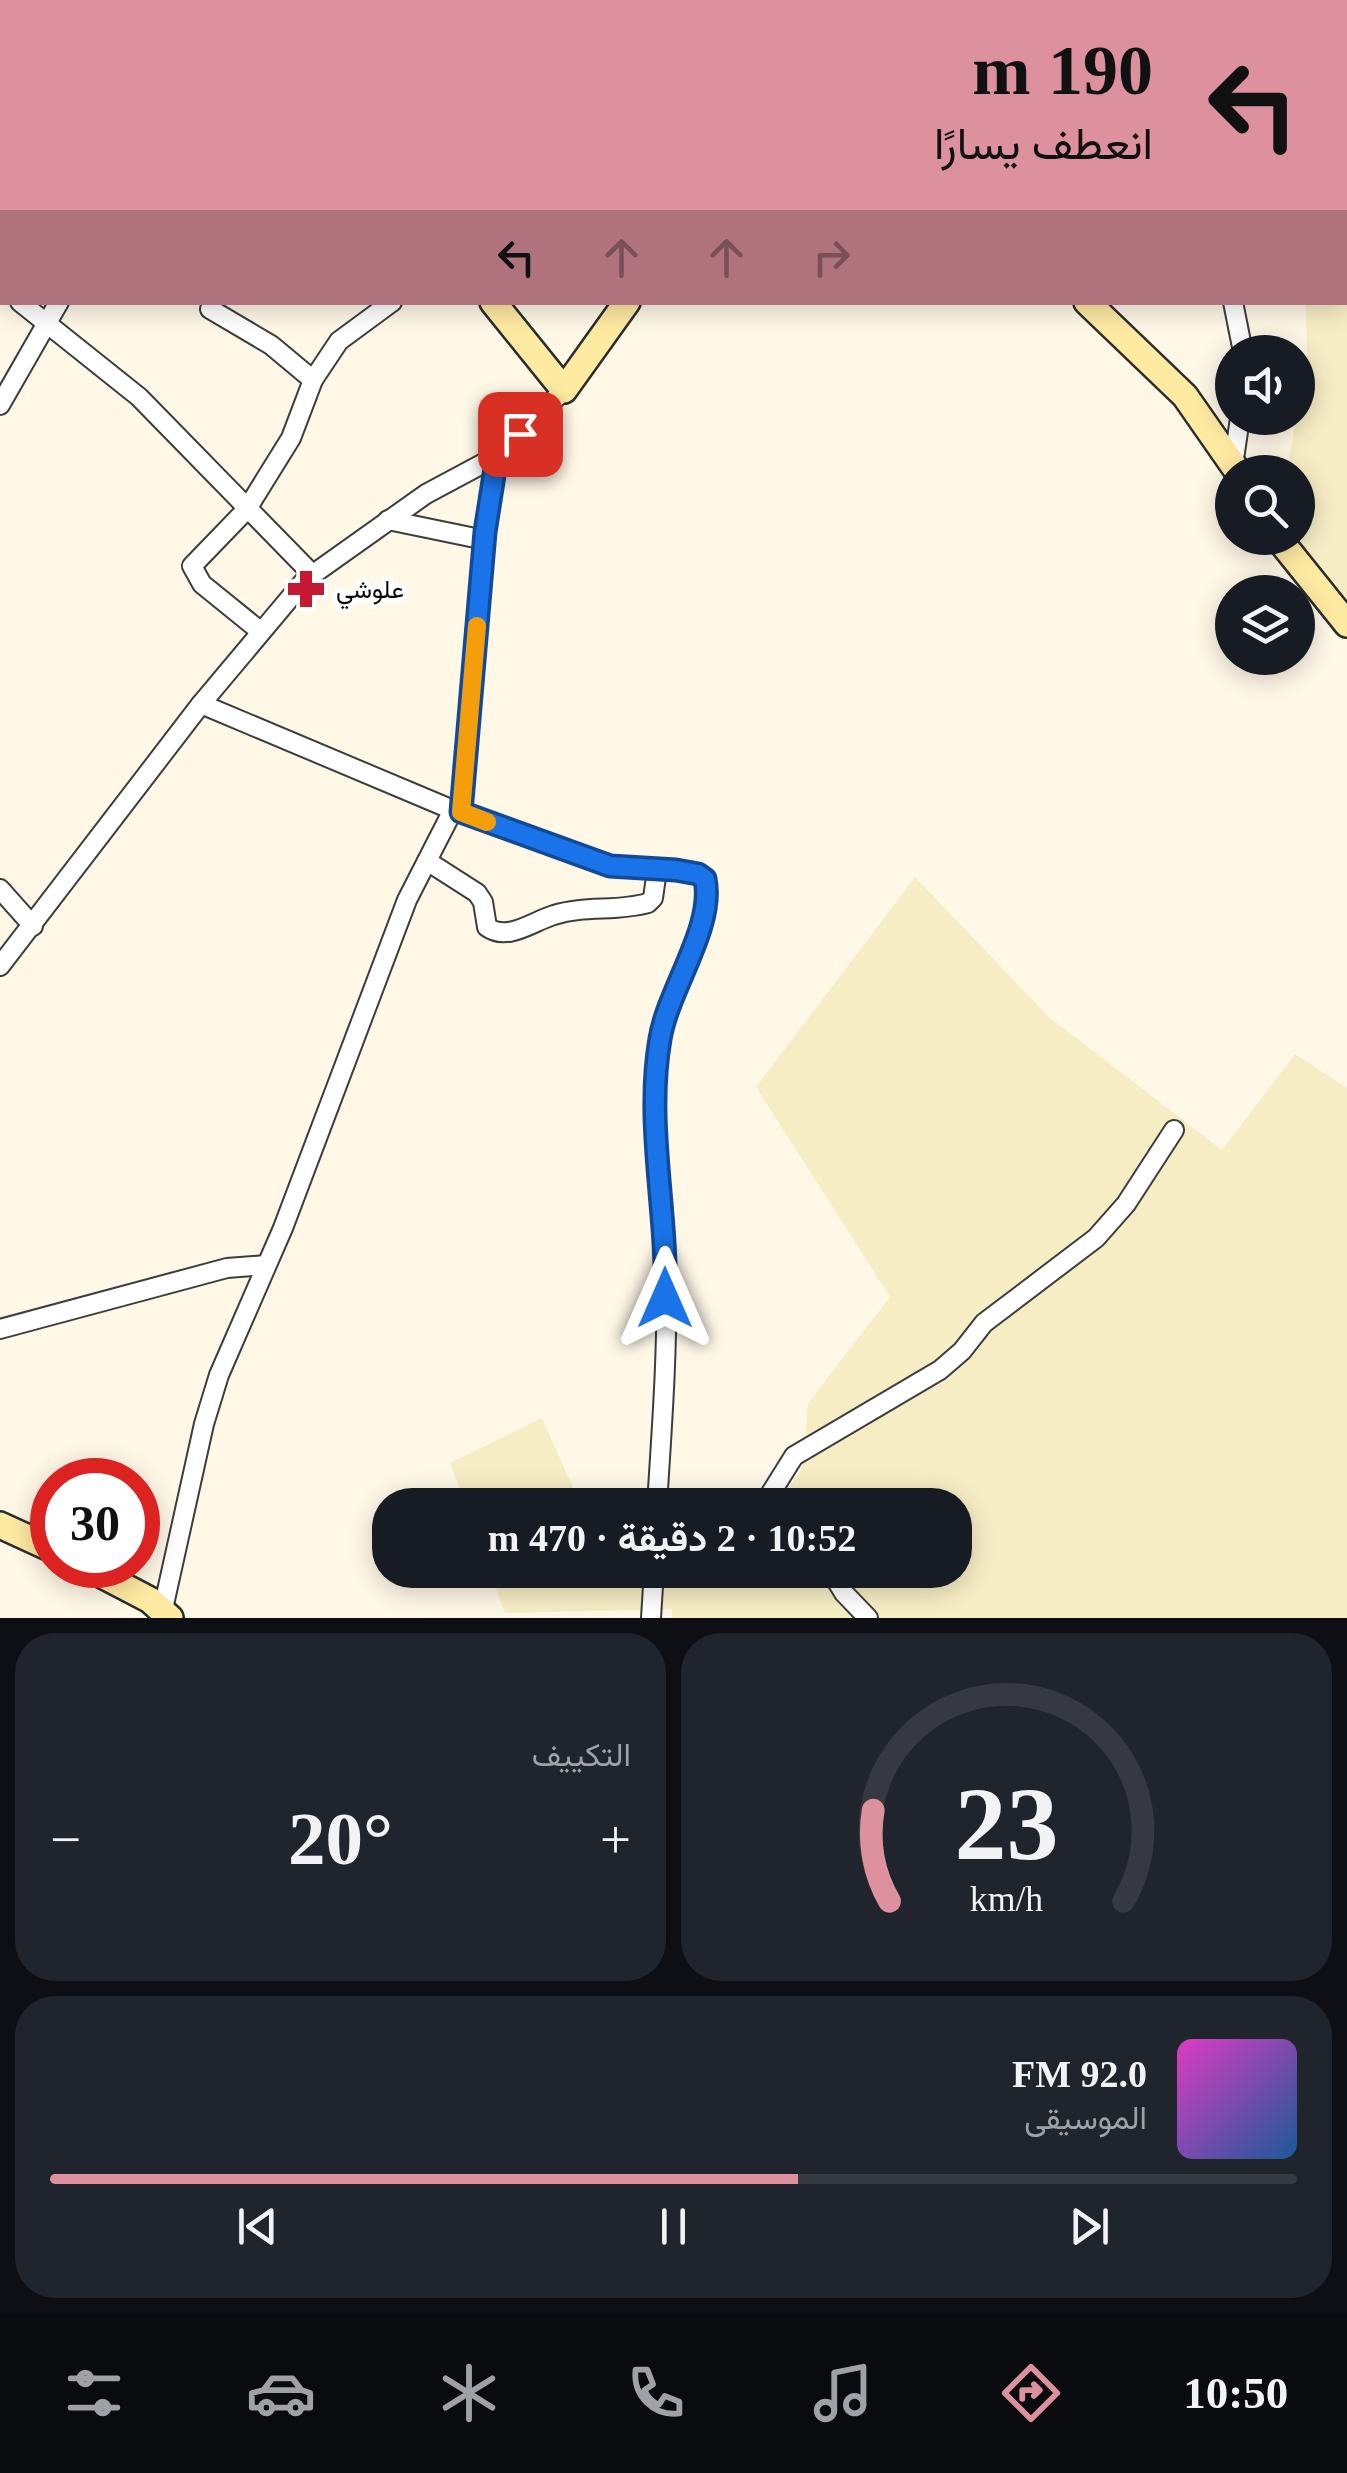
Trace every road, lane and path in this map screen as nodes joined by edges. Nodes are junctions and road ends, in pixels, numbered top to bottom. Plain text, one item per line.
1 (23, 305) edge
2 (57, 305) edge
3 (388, 305) edge
4 (495, 305) edge
5 (625, 305) edge
6 (1090, 305) edge
7 (1233, 305) edge
8 (210, 309) dead end
9 (46, 326) junction
10 (1239, 335) edge
11 (314, 380) junction
12 (564, 390) junction
13 (0, 406) edge
14 (1226, 455) edge
15 (497, 456) junction
16 (247, 509) junction
17 (388, 520) junction
18 (484, 540) junction
19 (1292, 555) edge
20 (312, 574) junction
21 (1347, 624) edge
22 (260, 631) junction
23 (201, 704) junction
24 (457, 811) junction
25 (426, 862) junction
26 (657, 870) junction
27 (0, 888) edge
28 (33, 926) junction
29 (0, 966) edge
30 (1174, 1130) dead end
31 (266, 1265) junction
32 (0, 1329) edge
33 (658, 1488) edge
34 (777, 1488) edge
35 (0, 1524) edge
36 (30, 1538) edge
37 (127, 1588) edge
38 (653, 1588) edge
39 (841, 1588) edge
40 (164, 1616) edge
41 (651, 1618) edge
42 (868, 1618) edge

1 - 9 street
2 - 9 street
3 - 11 street
4 - 12 street
5 - 12 street
6 - 14 street
7 - 10 street
8 - 11 street
9 - 13 street
9 - 16 street
11 - 16 street
12 - 15 street
15 - 17 street
15 - 18 street
16 - 20 street
16 - 22 street
17 - 18 street
17 - 20 street
18 - 24 street
19 - 21 street
20 - 22 street
22 - 23 street
23 - 24 street
23 - 28 street
24 - 25 street
24 - 26 street
25 - 26 street
25 - 31 street
26 - 33 street
27 - 28 street
28 - 29 street
30 - 34 street
31 - 32 street
31 - 40 street
35 - 36 street
37 - 40 street
38 - 41 street
39 - 42 street

